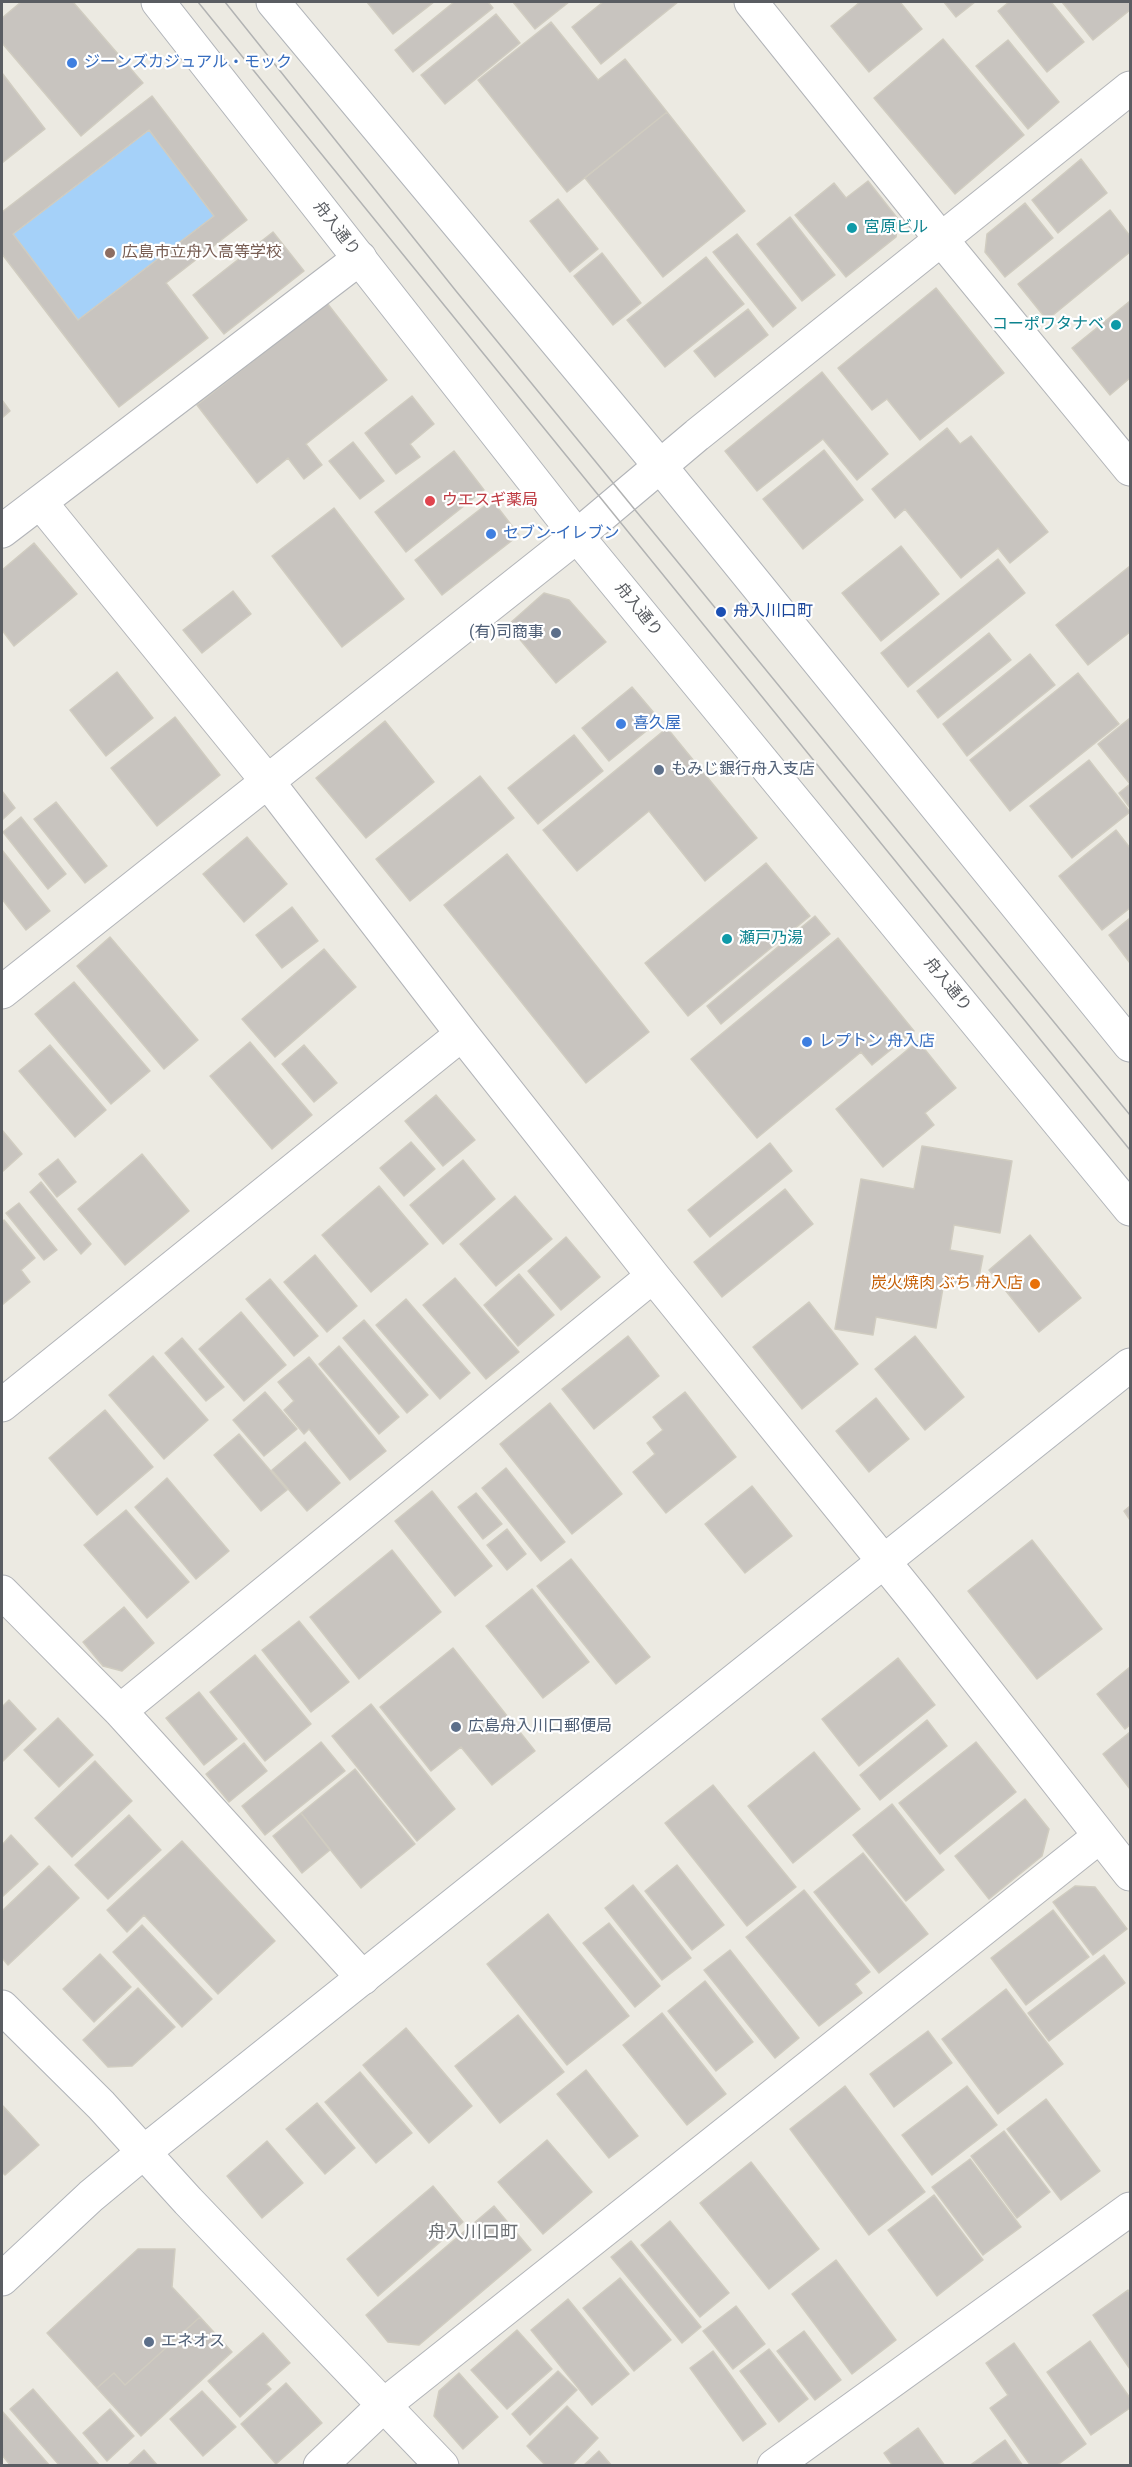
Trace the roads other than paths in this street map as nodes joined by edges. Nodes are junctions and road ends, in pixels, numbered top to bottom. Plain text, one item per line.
1 (158, 2) edge
2 (273, 2) edge
3 (751, 2) edge
4 (1131, 88) edge
5 (941, 239) junction
6 (360, 258) junction
7 (660, 466) junction
8 (1131, 469) edge
9 (40, 502) junction
10 (2, 531) edge
11 (577, 536) junction
12 (268, 782) junction
13 (2, 992) edge
14 (462, 1034) junction
15 (1131, 1045) edge
16 (1131, 1209) edge
17 (653, 1276) junction
18 (1131, 1365) edge
19 (2, 1405) edge
20 (883, 1562) junction
21 (2, 1592) edge
22 (120, 1711) junction
23 (1100, 1836) junction
24 (1131, 1874) edge
25 (363, 1978) junction
26 (2, 2007) edge
27 (144, 2152) junction
28 (1131, 2209) edge
29 (2, 2279) edge
30 (384, 2405) junction
31 (320, 2466) edge
32 (442, 2466) edge
33 (774, 2466) edge

1 - 6 street, 舟入通り
2 - 7 street
3 - 5 street
4 - 5 street
5 - 7 street
5 - 8 street
6 - 9 street
6 - 11 street, 舟入通り
7 - 11 street
7 - 15 street
9 - 10 street
9 - 12 street
11 - 12 street
11 - 16 street, 舟入通り
12 - 13 street
12 - 14 street
14 - 17 street
14 - 19 street
17 - 20 street
17 - 22 street
18 - 20 street
20 - 23 street
20 - 25 street
21 - 22 street
22 - 25 street
23 - 24 street
23 - 30 street
25 - 27 street
26 - 27 street
27 - 29 street
27 - 30 street
28 - 33 street
30 - 31 street
30 - 32 street

